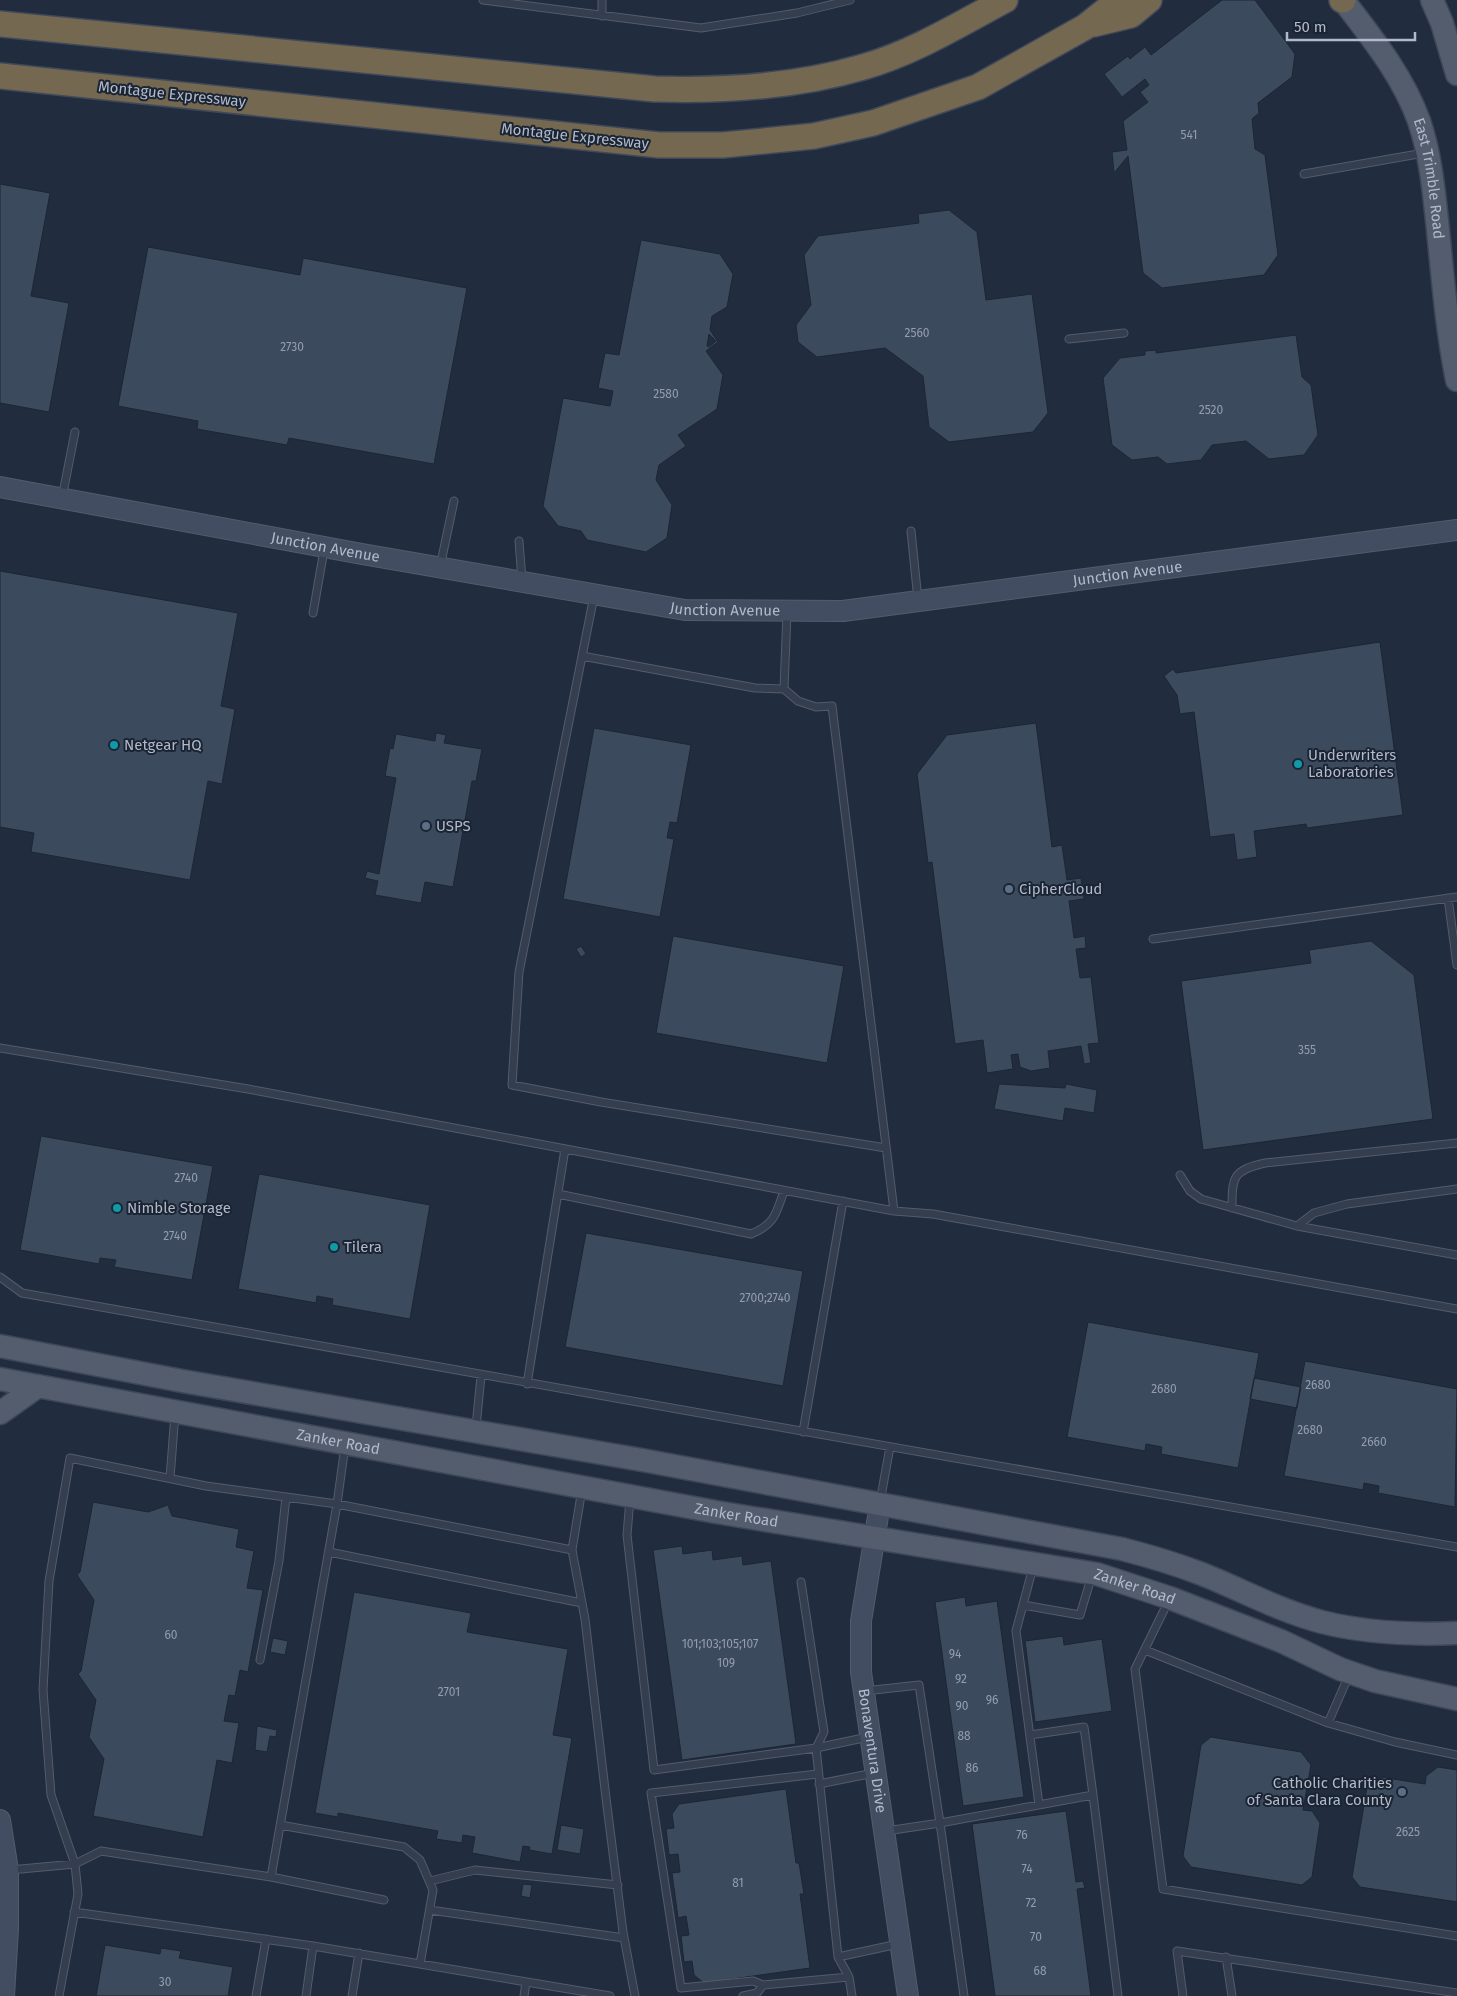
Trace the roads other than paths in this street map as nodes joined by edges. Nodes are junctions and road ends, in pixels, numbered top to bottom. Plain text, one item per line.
1 (483, 0) edge
2 (602, 0) edge
3 (850, 0) edge
4 (1005, 0) edge
5 (1119, 0) edge
6 (1149, 0) edge
7 (1343, 0) edge
8 (1432, 0) edge
9 (602, 16) junction
10 (0, 24) edge
11 (1084, 27) junction
12 (1457, 74) edge
13 (0, 76) edge
14 (1428, 152) junction
15 (1304, 174) dead end
16 (1124, 333) dead end
17 (1070, 339) dead end
18 (1457, 380) edge
19 (74, 432) dead end
20 (0, 487) edge
21 (62, 498) junction
22 (454, 502) dead end
23 (1457, 530) edge
24 (912, 531) dead end
25 (519, 541) dead end
26 (325, 547) junction
27 (440, 568) junction
28 (522, 583) junction
29 (594, 595) junction
30 (918, 601) junction
31 (787, 610) junction
32 (313, 613) dead end
33 (582, 656) junction
34 (784, 689) junction
35 (1457, 896) edge
36 (1448, 898) junction
37 (1153, 939) dead end
38 (1457, 965) edge
39 (0, 1048) edge
40 (1457, 1143) edge
41 (886, 1148) junction
42 (565, 1149) junction
43 (1180, 1175) dead end
44 (784, 1190) junction
45 (1457, 1190) edge
46 (558, 1194) junction
47 (843, 1202) junction
48 (1232, 1208) junction
49 (894, 1211) junction
50 (1297, 1226) junction
51 (1457, 1255) edge
52 (0, 1277) edge
53 (1457, 1309) edge
54 (0, 1346) edge
55 (481, 1376) junction
56 (0, 1379) edge
57 (527, 1384) junction
58 (38, 1386) junction
59 (175, 1412) junction
60 (0, 1413) edge
61 (476, 1431) junction
62 (803, 1432) junction
63 (345, 1443) junction
64 (890, 1447) junction
65 (170, 1478) junction
66 (582, 1487) junction
67 (630, 1496) junction
68 (286, 1497) junction
69 (337, 1504) junction
70 (880, 1504) junction
71 (873, 1538) junction
72 (1457, 1547) edge
73 (572, 1550) junction
74 (328, 1552) junction
75 (1034, 1565) junction
76 (1092, 1573) junction
77 (802, 1582) dead end
78 (1170, 1598) junction
79 (582, 1603) junction
80 (1023, 1606) junction
81 (1457, 1633) edge
82 (1145, 1650) junction
83 (260, 1660) dead end
84 (1350, 1672) junction
85 (864, 1691) junction
86 (1457, 1698) edge
87 (1328, 1723) junction
88 (1030, 1735) junction
89 (871, 1736) junction
90 (816, 1748) junction
91 (1457, 1754) edge
92 (876, 1772) junction
93 (818, 1774) junction
94 (819, 1784) junction
95 (1094, 1795) junction
96 (1040, 1805) junction
97 (0, 1820) edge
98 (940, 1823) junction
99 (280, 1825) junction
100 (885, 1831) junction
101 (75, 1864) junction
102 (4, 1870) edge
103 (271, 1878) junction
104 (430, 1881) junction
105 (618, 1885) junction
106 (384, 1900) dead end
107 (430, 1910) junction
108 (74, 1912) junction
109 (1457, 1936) edge
110 (624, 1938) junction
111 (266, 1939) junction
112 (902, 1943) junction
113 (313, 1946) junction
114 (359, 1953) junction
115 (838, 1957) junction
116 (1226, 1957) junction
117 (420, 1964) junction
118 (849, 1977) junction
119 (526, 1982) junction
120 (763, 1985) junction
121 (1457, 1993) edge
122 (4, 1996) edge
123 (59, 1996) edge
124 (256, 1996) edge
125 (306, 1996) edge
126 (352, 1996) edge
127 (524, 1996) edge
128 (610, 1996) edge
129 (635, 1996) edge
130 (743, 1996) edge
131 (852, 1996) edge
132 (908, 1996) edge
133 (964, 1996) edge
134 (1118, 1996) edge
135 (1183, 1996) edge
136 (1232, 1996) edge

1 - 9 lane
2 - 9 lane
3 - 9 lane
4 - 10 highway
5 - 11 highway, Montague Expressway
6 - 11 highway
7 - 14 main road, East Trimble Road
8 - 12 main road
11 - 13 highway, Montague Expressway
14 - 15 lane
14 - 18 main road, East Trimble Road
16 - 17 lane
19 - 21 lane
20 - 21 main road, Junction Avenue
21 - 26 main road, Junction Avenue
22 - 27 lane
23 - 30 main road, Junction Avenue
24 - 30 lane
25 - 28 lane
26 - 27 main road, Junction Avenue
26 - 32 lane
27 - 28 main road, Junction Avenue
28 - 29 main road, Junction Avenue
29 - 31 main road, Junction Avenue
29 - 33 lane
30 - 31 main road, Junction Avenue
31 - 34 lane
33 - 34 lane
33 - 41 lane
34 - 41 lane
35 - 36 lane
36 - 37 lane
36 - 38 lane
39 - 42 lane
40 - 48 lane
41 - 49 lane
42 - 44 lane
42 - 46 lane
43 - 48 lane
44 - 46 lane
44 - 47 lane
45 - 50 lane
46 - 57 lane
47 - 49 lane
47 - 62 lane
48 - 50 lane
49 - 53 lane
50 - 51 lane
52 - 55 lane
54 - 61 main road, Zanker Road
55 - 57 lane
55 - 61 lane
56 - 58 main road, Zanker Road
57 - 62 lane
58 - 59 main road, Zanker Road
58 - 60 main road
59 - 63 main road, Zanker Road
59 - 65 lane
61 - 70 main road, Zanker Road
62 - 64 lane
63 - 66 main road, Zanker Road
63 - 69 lane
64 - 70 lane
64 - 72 lane
65 - 68 lane
65 - 101 lane
66 - 67 main road, Zanker Road
66 - 73 lane
67 - 71 main road, Zanker Road
67 - 90 lane
68 - 69 lane
68 - 83 lane
69 - 73 lane
69 - 74 lane
70 - 71 main road, Bonaventura Drive
70 - 81 main road, Zanker Road
71 - 75 main road, Zanker Road
71 - 85 main road, Bonaventura Drive
73 - 79 lane
74 - 79 lane
74 - 99 lane
75 - 76 main road, Zanker Road
75 - 80 lane
76 - 78 main road, Zanker Road
76 - 80 lane
77 - 90 lane
78 - 82 lane
78 - 84 main road, Zanker Road
79 - 105 lane
80 - 88 lane
82 - 87 lane
82 - 109 lane
84 - 86 main road, Zanker Road
84 - 87 lane
85 - 89 main road, Bonaventura Drive
85 - 98 lane
87 - 91 lane
88 - 95 lane
88 - 96 lane
89 - 90 lane
89 - 92 main road, Bonaventura Drive
90 - 93 lane
92 - 94 lane
92 - 100 main road, Bonaventura Drive
93 - 94 lane
93 - 120 lane
94 - 115 lane
95 - 96 lane
95 - 134 lane
96 - 98 lane
97 - 102 main road
98 - 100 lane
98 - 133 lane
99 - 103 lane
99 - 104 lane
100 - 112 main road, Bonaventura Drive
101 - 102 lane
101 - 103 lane
101 - 108 lane
102 - 122 main road
103 - 106 lane
104 - 105 lane
104 - 107 lane
105 - 110 lane
107 - 110 lane
107 - 117 lane
108 - 111 lane
108 - 123 lane
110 - 129 lane
111 - 113 lane
111 - 124 lane
112 - 115 lane
112 - 132 main road, Bonaventura Drive
113 - 114 lane
113 - 125 lane
114 - 117 lane
114 - 126 lane
115 - 118 lane
116 - 121 lane
116 - 135 lane
116 - 136 lane
117 - 119 lane
118 - 120 lane
118 - 131 lane
119 - 127 lane
119 - 128 lane
120 - 130 lane

